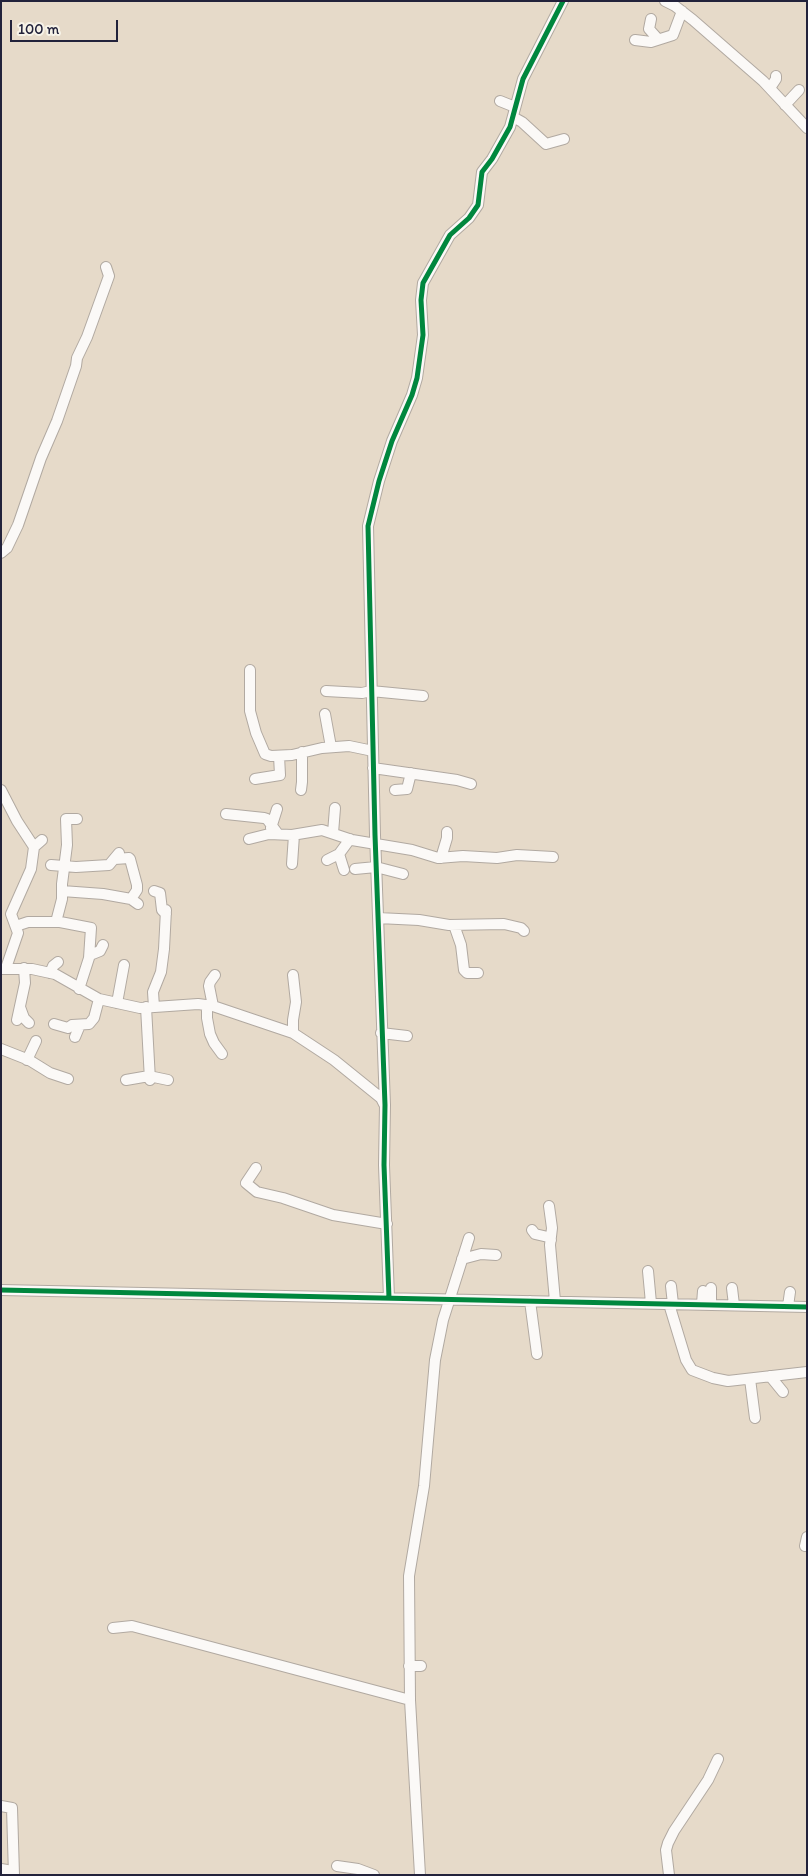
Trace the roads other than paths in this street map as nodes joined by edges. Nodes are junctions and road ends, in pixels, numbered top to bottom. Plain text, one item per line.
1 (563, 1) edge
2 (665, 1) edge
3 (682, 11) junction
4 (651, 19) dead end
5 (658, 39) junction
6 (635, 40) dead end
7 (776, 76) dead end
8 (770, 88) junction
9 (799, 90) dead end
10 (500, 101) dead end
11 (785, 105) junction
12 (514, 112) junction
13 (807, 128) edge
14 (564, 140) dead end
15 (106, 267) dead end
16 (1, 553) edge
17 (250, 670) dead end
18 (326, 691) dead end
19 (371, 691) junction
20 (423, 696) dead end
21 (326, 714) dead end
22 (331, 747) junction
23 (373, 751) junction
24 (302, 752) junction
25 (279, 756) junction
26 (373, 768) junction
27 (411, 773) junction
28 (255, 779) dead end
29 (471, 784) dead end
30 (1, 790) edge
31 (301, 790) dead end
32 (395, 790) dead end
33 (335, 808) dead end
34 (277, 809) dead end
35 (226, 814) dead end
36 (77, 819) dead end
37 (273, 831) junction
38 (447, 832) dead end
39 (333, 833) junction
40 (294, 835) junction
41 (249, 839) dead end
42 (350, 839) junction
43 (42, 840) dead end
44 (375, 845) junction
45 (34, 847) junction
46 (339, 854) junction
47 (553, 857) dead end
48 (441, 858) junction
49 (326, 860) dead end
50 (292, 864) dead end
51 (50, 865) dead end
52 (64, 866) junction
53 (376, 867) junction
54 (355, 869) dead end
55 (344, 870) dead end
56 (403, 874) dead end
57 (62, 891) junction
58 (154, 891) dead end
59 (378, 918) junction
60 (56, 922) junction
61 (454, 925) junction
62 (16, 926) junction
63 (524, 931) dead end
64 (103, 945) dead end
65 (90, 955) junction
66 (58, 962) dead end
67 (124, 965) dead end
68 (4, 968) edge
69 (24, 968) junction
70 (152, 972) dead end
71 (50, 973) junction
72 (478, 973) dead end
73 (216, 975) dead end
74 (293, 976) dead end
75 (157, 981) junction
76 (79, 989) junction
77 (99, 999) junction
78 (117, 1003) junction
79 (210, 1005) junction
80 (20, 1006) junction
81 (150, 1007) junction
82 (17, 1020) dead end
83 (29, 1023) dead end
84 (54, 1024) dead end
85 (80, 1025) junction
86 (293, 1033) junction
87 (381, 1033) junction
88 (75, 1036) dead end
89 (407, 1036) dead end
90 (36, 1041) dead end
91 (1, 1049) edge
92 (222, 1054) dead end
93 (27, 1060) junction
94 (149, 1078) junction
95 (68, 1079) dead end
96 (126, 1080) dead end
97 (168, 1080) dead end
98 (385, 1105) junction
99 (256, 1168) dead end
100 (548, 1206) dead end
101 (387, 1224) junction
102 (532, 1230) dead end
103 (469, 1238) dead end
104 (551, 1240) junction
105 (496, 1254) dead end
106 (462, 1259) junction
107 (648, 1271) dead end
108 (671, 1286) dead end
109 (732, 1288) dead end
110 (707, 1289) dead end
111 (1, 1290) edge
112 (790, 1292) dead end
113 (389, 1298) junction
114 (449, 1299) junction
115 (530, 1301) junction
116 (555, 1302) junction
117 (651, 1303) junction
118 (671, 1304) junction
119 (706, 1305) junction
120 (734, 1305) junction
121 (788, 1306) junction
122 (807, 1306) edge
123 (537, 1354) dead end
124 (807, 1372) edge
125 (770, 1376) junction
126 (750, 1378) junction
127 (783, 1392) dead end
128 (756, 1418) dead end
129 (113, 1628) dead end
130 (409, 1666) junction
131 (421, 1666) dead end
132 (410, 1700) junction
133 (718, 1759) dead end
134 (1, 1806) edge
135 (338, 1866) dead end
136 (8, 1872) edge
137 (374, 1875) edge
138 (420, 1875) edge
139 (669, 1875) edge

1 - 12 street
2 - 3 street
3 - 5 street
3 - 8 street
4 - 5 street
5 - 6 street
7 - 8 street
8 - 11 street
9 - 11 street
10 - 12 street
11 - 13 street
12 - 14 street
12 - 19 street
15 - 16 street
17 - 25 street
18 - 19 street
19 - 20 street
19 - 23 street
21 - 22 street
22 - 23 street
22 - 24 street
23 - 26 street
24 - 25 street
24 - 31 street
25 - 28 street
26 - 27 street
26 - 44 street
27 - 29 street
27 - 32 street
30 - 45 street
33 - 39 street
34 - 37 street
35 - 37 street
36 - 52 street
37 - 40 street
37 - 41 street
38 - 48 street
39 - 40 street
39 - 42 street
40 - 50 street
42 - 44 street
42 - 46 street
43 - 45 street
44 - 48 street
44 - 53 street
45 - 62 street
46 - 49 street
46 - 55 street
47 - 48 street
51 - 52 street
52 - 57 street
52 - 57 street
53 - 54 street
53 - 56 street
53 - 59 street
57 - 60 street
58 - 75 street
59 - 61 street
59 - 87 street
60 - 62 street
60 - 65 street
61 - 63 street
61 - 72 street
62 - 68 street
64 - 65 street
65 - 76 street
66 - 71 street
67 - 78 street
68 - 69 street
69 - 71 street
69 - 80 street
70 - 75 street
71 - 76 street
73 - 79 street
74 - 86 street
75 - 81 street
76 - 77 street
77 - 78 street
77 - 85 street
78 - 81 street
79 - 81 street
79 - 86 street
79 - 92 street
80 - 82 street
80 - 83 street
81 - 94 street
84 - 85 street
85 - 88 street
86 - 98 street
87 - 89 street
87 - 98 street
90 - 93 street
91 - 93 street
93 - 95 street
94 - 96 street
94 - 97 street
98 - 101 street
99 - 101 street
100 - 104 street
101 - 113 street
102 - 104 street
103 - 106 street
104 - 116 street
105 - 106 street
106 - 114 street
107 - 117 street
108 - 118 street
109 - 120 street
110 - 119 street
111 - 113 street
112 - 121 street
113 - 114 street
114 - 115 street
114 - 130 street
115 - 116 street
115 - 123 street
116 - 117 street
117 - 118 street
118 - 119 street
118 - 126 street
119 - 120 street
120 - 121 street
121 - 122 street
124 - 125 street
125 - 126 street
125 - 127 street
126 - 128 street
129 - 132 street
130 - 131 street
130 - 132 street
132 - 138 street
133 - 139 street
134 - 136 street
135 - 137 street

